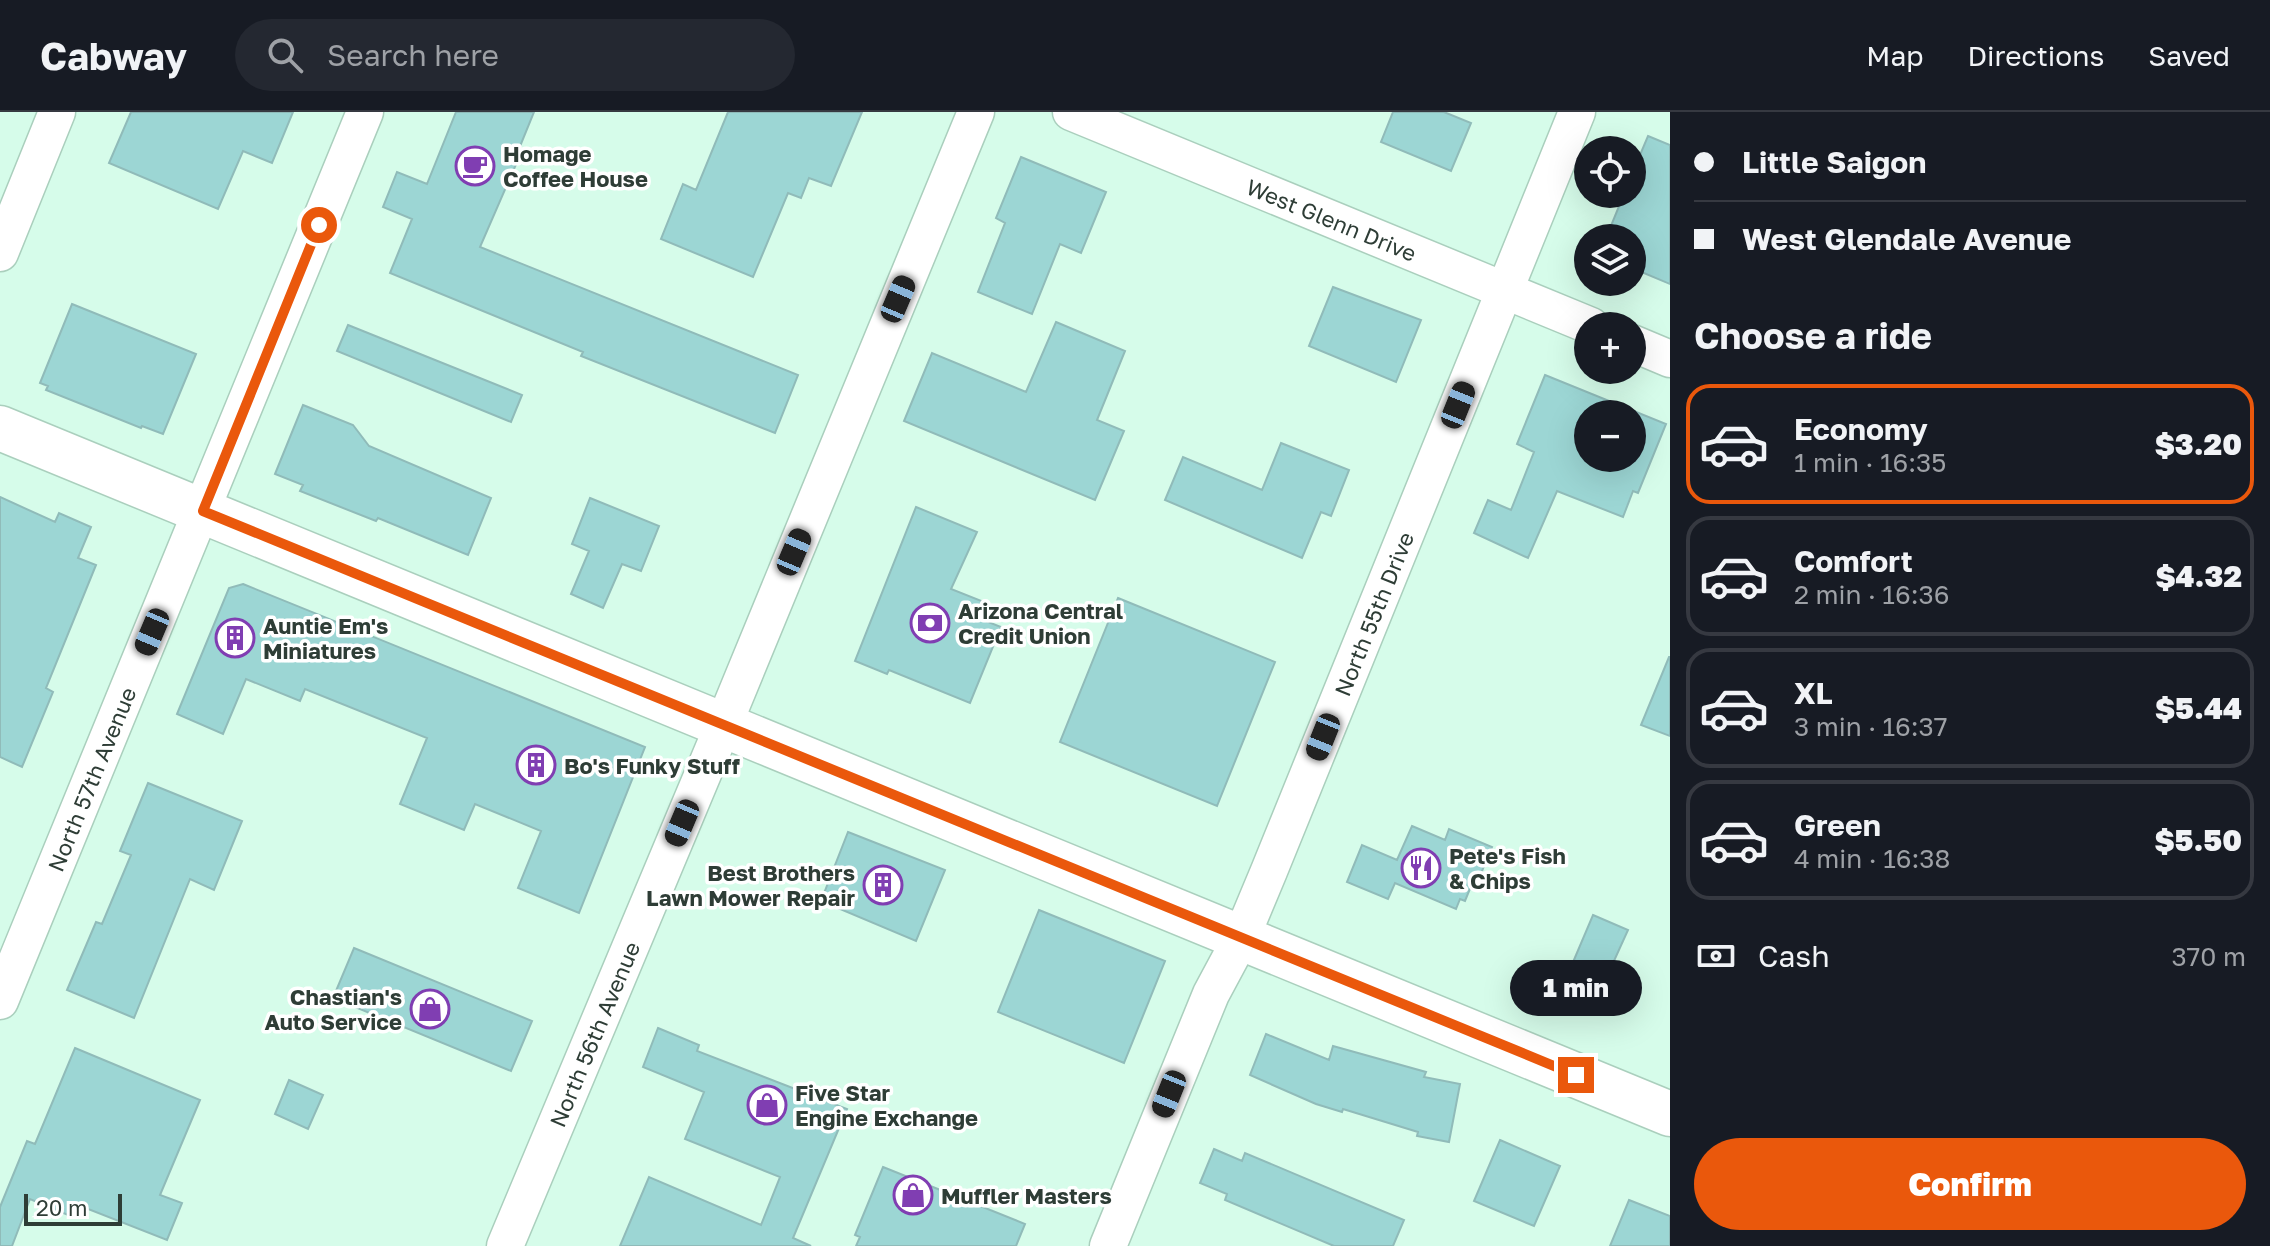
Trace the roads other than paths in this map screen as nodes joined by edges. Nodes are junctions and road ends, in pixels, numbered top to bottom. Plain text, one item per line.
1 (57, 112) edge
2 (365, 112) edge
3 (976, 112) edge
4 (1071, 112) edge
5 (1577, 112) edge
6 (0, 253) edge
7 (1505, 290) junction
8 (1574, 319) edge
9 (1646, 349) edge
10 (1670, 359) edge
11 (0, 428) edge
12 (203, 511) junction
13 (723, 726) junction
14 (1241, 938) junction
15 (0, 1001) edge
16 (1670, 1114) edge
17 (505, 1246) edge
18 (1108, 1246) edge

1 - 6 street
2 - 12 street, North 57th Avenue
3 - 13 street, North 56th Avenue
4 - 7 street, West Glenn Drive
5 - 7 street, North 55th Drive
7 - 8 street, West Glenn Drive
7 - 14 street, North 55th Drive
9 - 10 street
11 - 12 main road
12 - 13 main road
12 - 15 street, North 57th Avenue
13 - 14 main road
13 - 17 street, North 56th Avenue
14 - 16 main road
14 - 18 street, North 55th Drive

